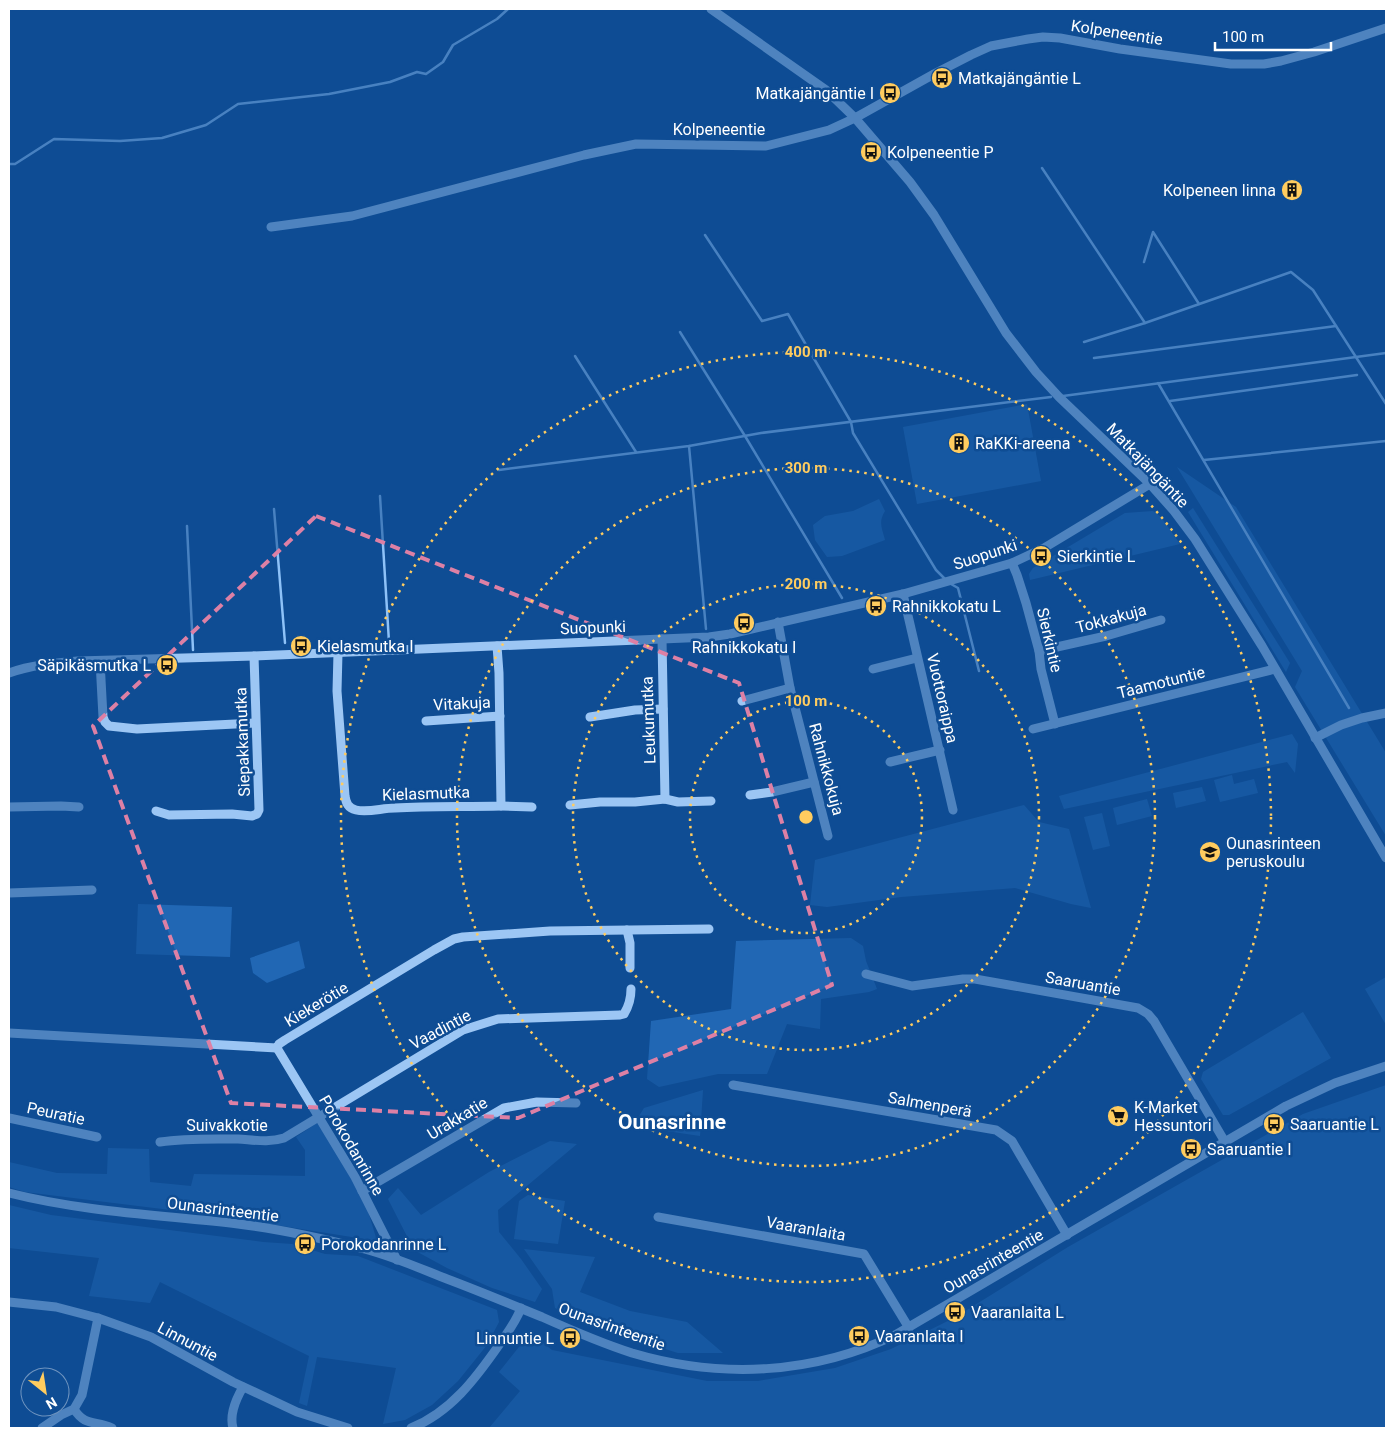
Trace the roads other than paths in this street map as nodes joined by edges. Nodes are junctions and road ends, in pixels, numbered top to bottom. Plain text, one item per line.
1 (710, 9) edge
2 (1386, 28) edge
3 (855, 118) junction
4 (271, 227) dead end
5 (1150, 484) junction
6 (1012, 564) junction
7 (903, 594) junction
8 (1160, 620) dead end
9 (778, 622) junction
10 (662, 639) junction
11 (497, 646) junction
12 (1039, 651) junction
13 (338, 652) junction
14 (254, 656) junction
15 (917, 658) junction
16 (100, 661) junction
17 (873, 669) dead end
18 (1274, 670) junction
19 (9, 673) edge
20 (790, 688) junction
21 (742, 701) dead end
22 (663, 709) junction
23 (1386, 713) edge
24 (500, 716) junction
25 (590, 717) dead end
26 (426, 721) dead end
27 (255, 723) junction
28 (1055, 724) junction
29 (1033, 729) dead end
30 (1315, 738) junction
31 (940, 750) junction
32 (890, 762) dead end
33 (814, 782) junction
34 (750, 795) dead end
35 (665, 799) junction
36 (711, 801) dead end
37 (570, 805) dead end
38 (9, 806) edge
39 (501, 806) junction
40 (79, 807) dead end
41 (532, 807) dead end
42 (952, 810) dead end
43 (156, 811) dead end
44 (828, 836) dead end
45 (1386, 858) edge
46 (92, 890) dead end
47 (9, 894) edge
48 (709, 929) dead end
49 (627, 930) junction
50 (630, 968) dead end
51 (866, 974) dead end
52 (631, 989) dead end
53 (9, 1033) edge
54 (277, 1048) junction
55 (1386, 1066) edge
56 (732, 1085) dead end
57 (576, 1102) dead end
58 (318, 1116) junction
59 (9, 1118) edge
60 (97, 1137) dead end
61 (160, 1142) dead end
62 (1225, 1142) junction
63 (362, 1191) junction
64 (9, 1194) edge
65 (658, 1217) dead end
66 (1067, 1235) junction
67 (396, 1260) junction
68 (9, 1302) edge
69 (521, 1308) junction
70 (98, 1318) junction
71 (909, 1328) junction
72 (243, 1387) junction
73 (74, 1409) junction
74 (336, 1427) edge
75 (42, 1428) edge
76 (112, 1428) edge
77 (233, 1428) edge
78 (348, 1428) edge
79 (410, 1428) edge

1 - 3 street, Matkajängäntie
2 - 3 street, Kolpeneentie
3 - 4 street, Kolpeneentie
3 - 5 street, Matkajängäntie
5 - 6 street, Suopunki
5 - 18 street, Matkajängäntie
6 - 7 street, Suopunki
6 - 12 street, Sierkintie
7 - 9 street, Suopunki
7 - 15 street, Vuottoraippa
8 - 12 street, Tokkakuja
9 - 10 street, Suopunki
9 - 20 street, Rahnikkokuja
10 - 11 street, Suopunki
10 - 22 street, Leukumutka
11 - 13 street, Suopunki
11 - 24 street
12 - 28 street, Sierkintie
13 - 14 street, Suopunki
13 - 39 street, Kielasmutka
14 - 16 street, Suopunki
14 - 27 street, Siepakkamutka
15 - 17 street
15 - 31 street, Vuottoraippa
16 - 19 street, Suopunki
16 - 27 street
18 - 28 street, Taamotuntie
18 - 30 street, Matkajängäntie
20 - 21 street
20 - 33 street, Rahnikkokuja
22 - 25 street
22 - 35 street, Leukumutka
23 - 30 street
24 - 26 street, Vitakuja
24 - 39 street
27 - 43 street, Siepakkamutka
28 - 29 street, Taamotuntie
30 - 45 street, Matkajängäntie
31 - 32 street
31 - 42 street, Vuottoraippa
33 - 34 street
33 - 44 street, Rahnikkokuja
35 - 36 street
35 - 37 street
38 - 40 street
39 - 41 street
46 - 47 street
48 - 49 street, Kiekerötie
49 - 50 street
49 - 54 street, Kiekerötie
51 - 62 street, Saaruantie
52 - 58 street, Vaadintie
53 - 54 street, Kiekerötie
54 - 58 street, Porokodanrinne
55 - 62 street, Ounasrinteentie
56 - 66 street, Salmenperä
57 - 63 street, Urakkatie
58 - 61 street, Suivakkotie
58 - 63 street, Porokodanrinne
59 - 60 street, Peuratie
62 - 66 street, Ounasrinteentie
63 - 67 street, Porokodanrinne
64 - 67 street, Ounasrinteentie
65 - 71 street, Vaaranlaita
66 - 71 street, Ounasrinteentie
67 - 69 street, Ounasrinteentie
68 - 70 street, Linnuntie
69 - 71 street, Ounasrinteentie
69 - 79 street
70 - 72 street, Linnuntie
70 - 73 street
72 - 74 street, Linnuntie
72 - 77 street
73 - 75 street
73 - 76 street
74 - 78 street, Linnuntie

